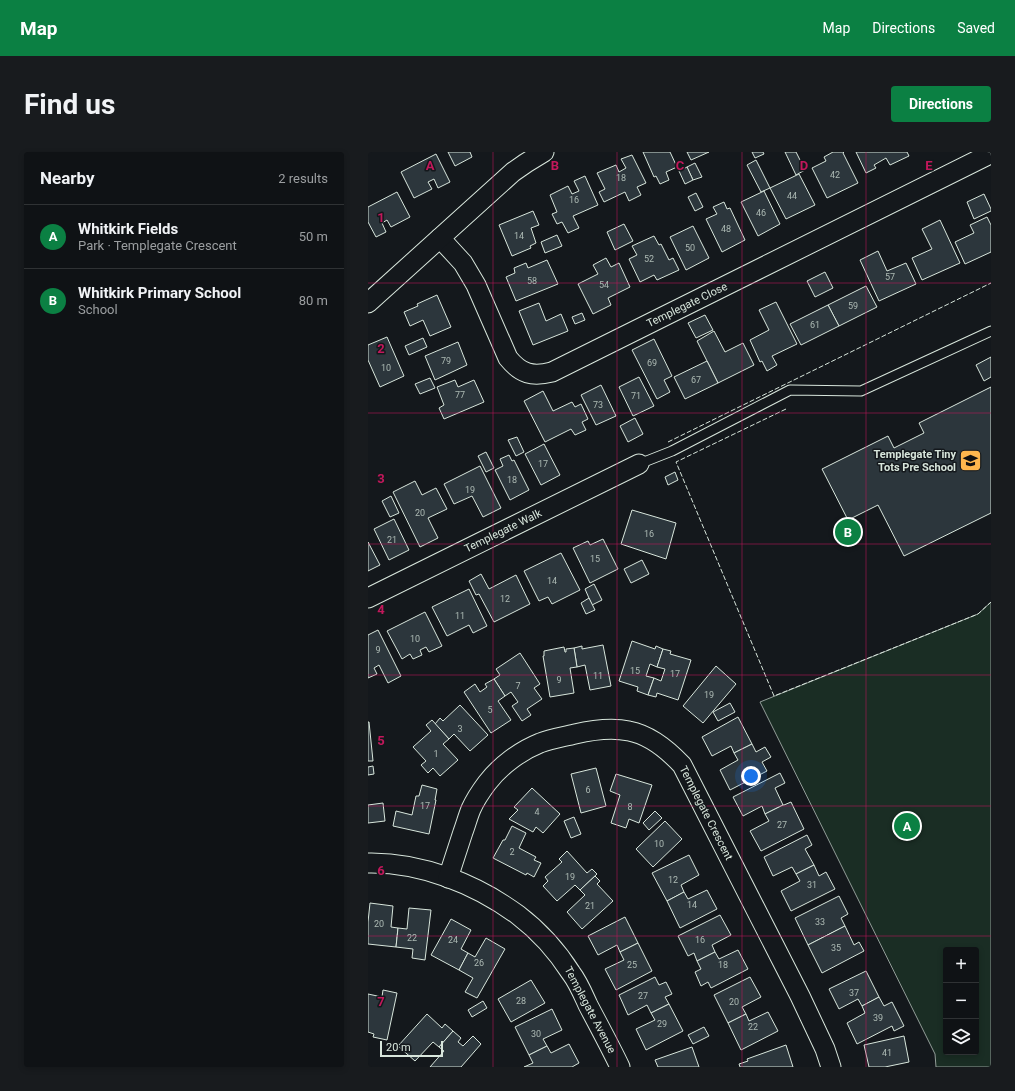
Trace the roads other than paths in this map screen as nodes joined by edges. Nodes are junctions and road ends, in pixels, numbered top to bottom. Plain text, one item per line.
1 (544, 152) edge
2 (990, 152) edge
3 (440, 238) junction
4 (368, 303) edge
5 (991, 332) edge
6 (639, 464) joint
7 (368, 598) edge
8 (368, 863) edge
9 (448, 878) junction
10 (620, 1067) edge
11 (831, 1067) edge

1 - 3 street
2 - 3 street, Templegate Close
3 - 4 street
5 - 6 lane
6 - 7 street, Templegate Walk
8 - 9 street, Templegate Avenue
9 - 10 street, Templegate Avenue
9 - 11 street, Templegate Crescent

